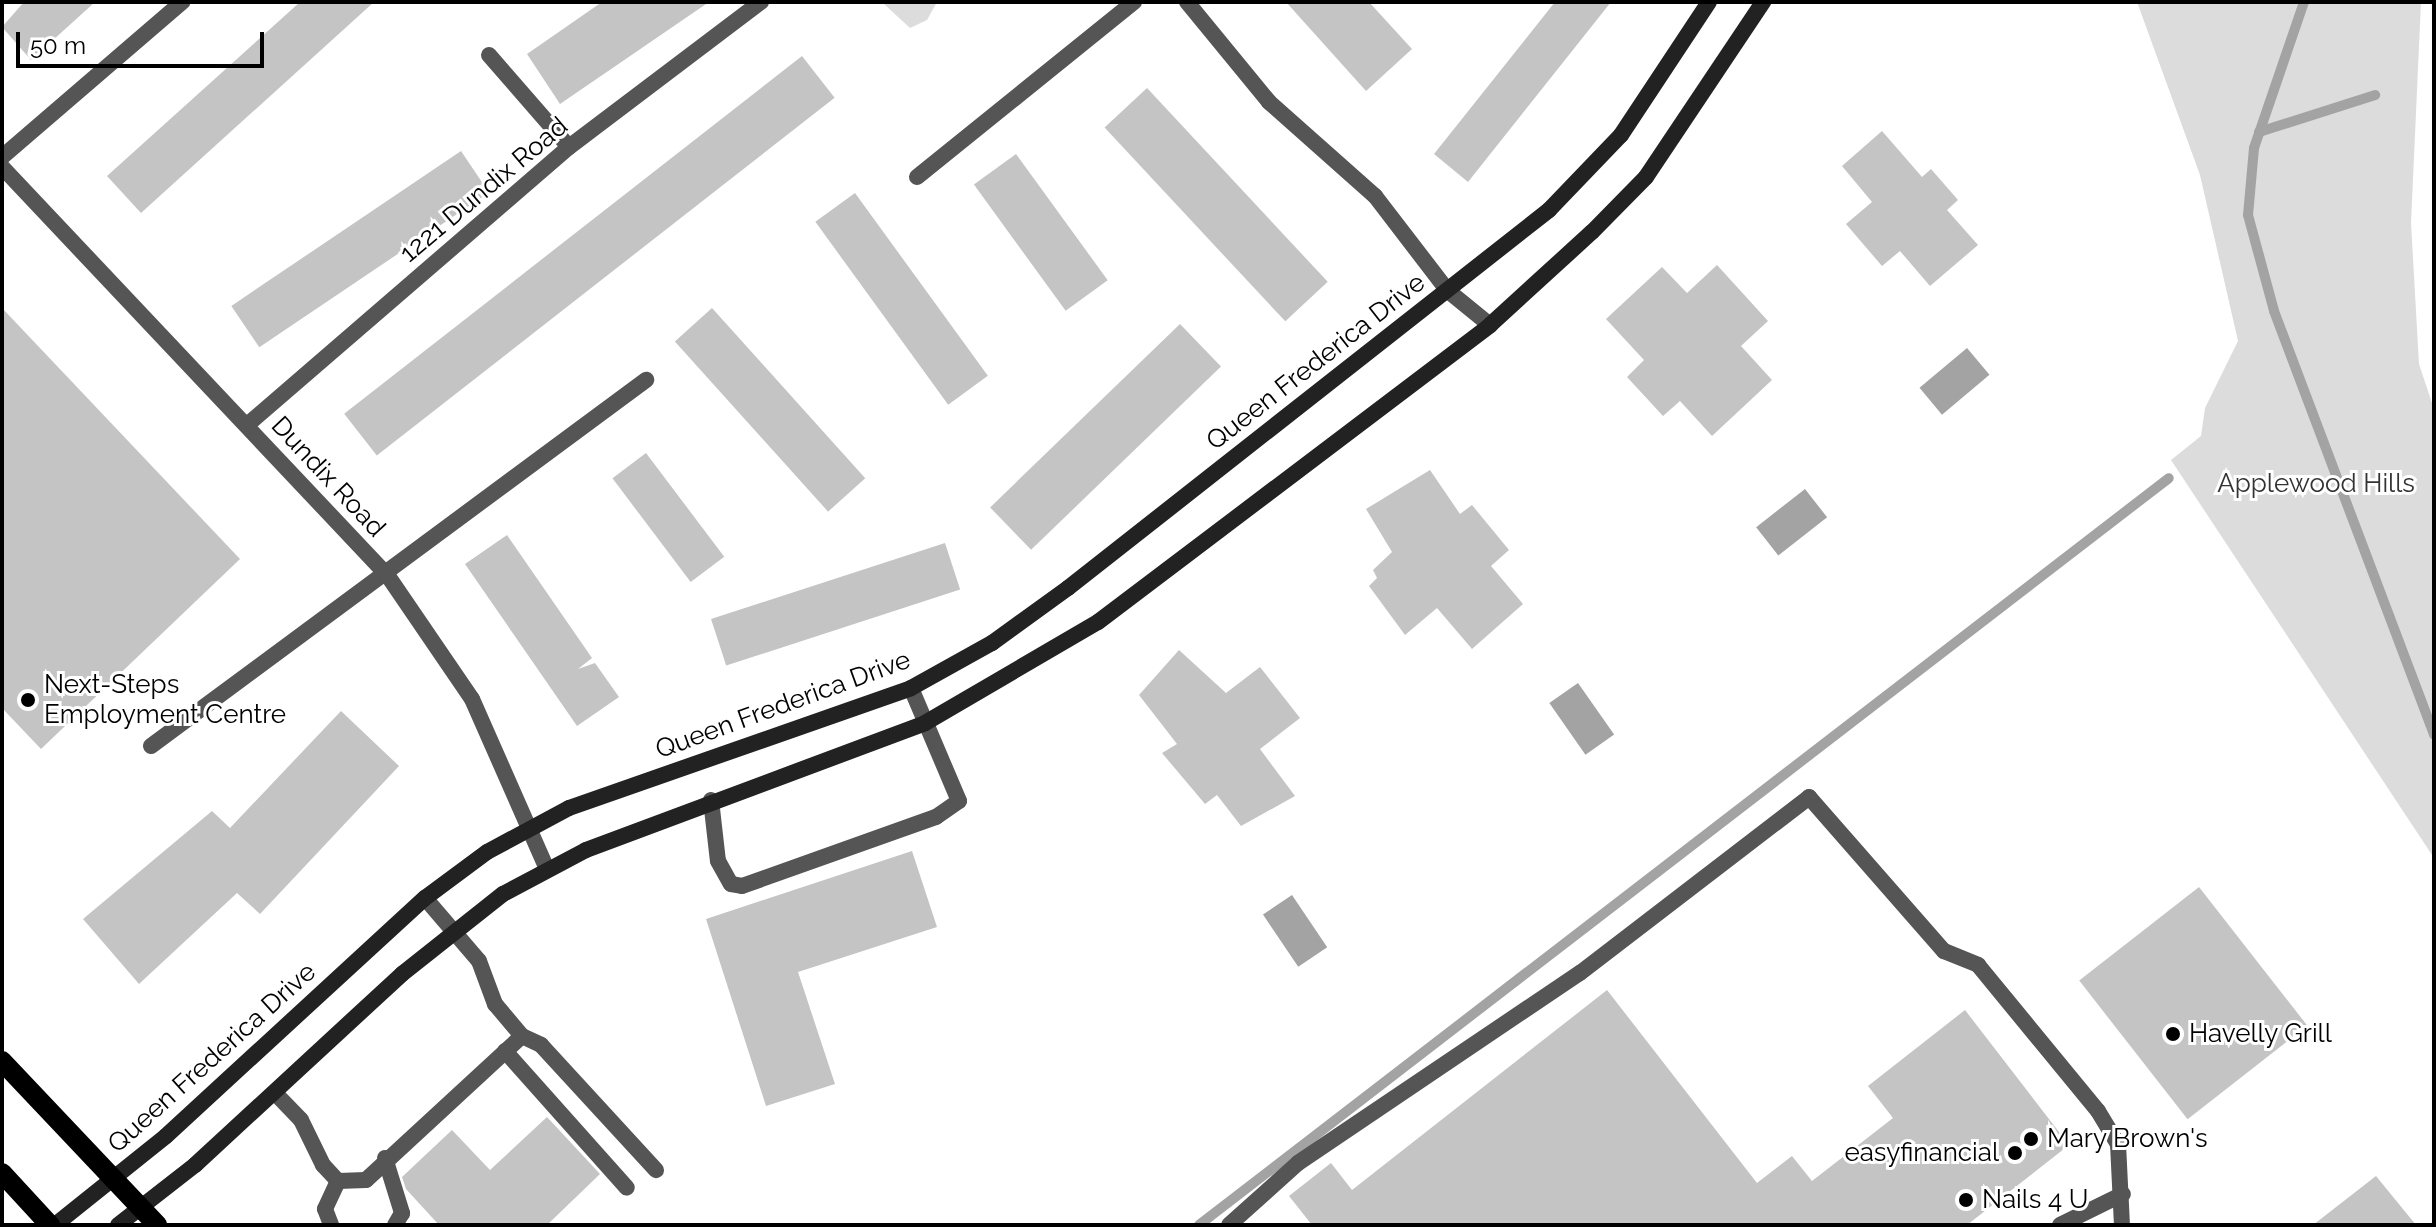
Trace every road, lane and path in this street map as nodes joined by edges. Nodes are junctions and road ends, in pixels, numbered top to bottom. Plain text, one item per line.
1 (182, 2) edge
2 (761, 2) edge
3 (1134, 2) edge
4 (1187, 2) edge
5 (1709, 2) edge
6 (1763, 2) edge
7 (489, 55) dead end
8 (569, 147) junction
9 (2, 157) edge
10 (2, 167) edge
11 (917, 177) dead end
12 (1447, 290) junction
13 (1490, 325) junction
14 (646, 380) dead end
15 (247, 425) junction
16 (388, 576) junction
17 (911, 688) junction
18 (925, 723) junction
19 (151, 746) dead end
20 (711, 800) junction
21 (528, 827) junction
22 (547, 869) junction
23 (425, 898) junction
24 (454, 930) junction
25 (522, 1036) junction
26 (505, 1051) junction
27 (2, 1061) edge
28 (275, 1093) junction
29 (385, 1158) junction
30 (656, 1170) dead end
31 (2, 1173) edge
32 (113, 1179) junction
33 (338, 1181) junction
34 (627, 1188) dead end
35 (2123, 1194) junction
36 (140, 1208) junction
37 (53, 1225) edge
38 (118, 1225) edge
39 (157, 1225) edge
40 (331, 1225) edge
41 (395, 1225) edge
42 (1229, 1225) edge
43 (2060, 1225) edge
44 (2122, 1225) edge

1 - 9 street
2 - 8 street, 1221 Dundix Road
3 - 11 street
4 - 12 street
5 - 12 street, Queen Frederica Drive
6 - 13 street
7 - 8 street
8 - 15 street, 1221 Dundix Road
10 - 15 street, Dundix Road
12 - 13 street
12 - 17 street, Queen Frederica Drive
13 - 18 street
14 - 16 street
15 - 16 street, Dundix Road
16 - 19 street
16 - 21 street, Dundix Road
17 - 18 street
17 - 21 street, Queen Frederica Drive
18 - 20 street
18 - 20 street
20 - 22 street
21 - 22 street, Dundix Road
21 - 23 street, Queen Frederica Drive
22 - 24 street
23 - 24 street
23 - 32 street, Queen Frederica Drive
24 - 25 street
24 - 28 street
25 - 26 street
25 - 30 street
26 - 29 street
26 - 34 street
27 - 32 main road
28 - 33 street
28 - 36 street
29 - 33 street
29 - 41 street
31 - 37 main road
32 - 36 main road
32 - 37 street, Queen Frederica Drive
33 - 40 street
35 - 42 street
35 - 43 street
35 - 44 street
36 - 38 street
36 - 39 main road

